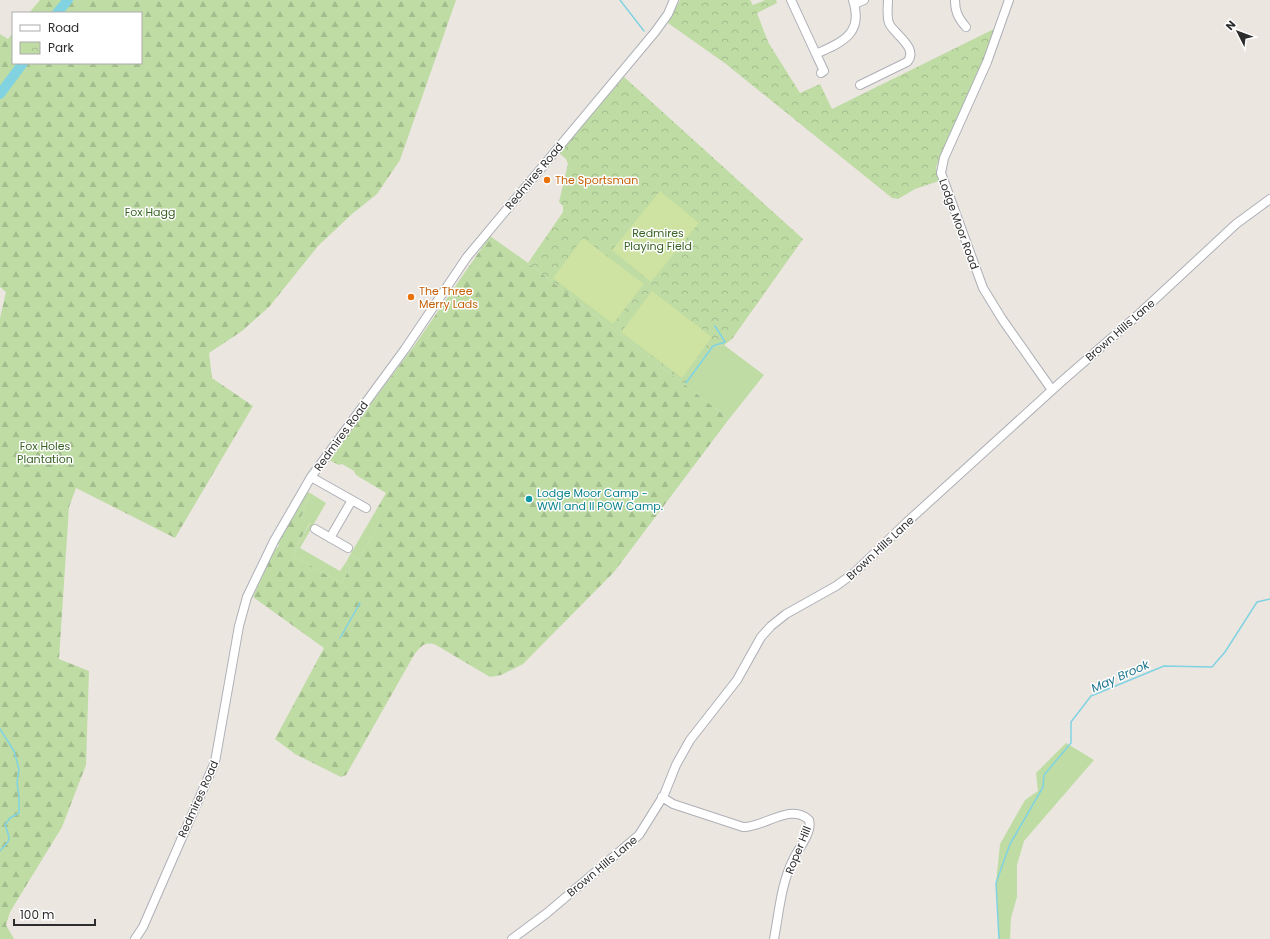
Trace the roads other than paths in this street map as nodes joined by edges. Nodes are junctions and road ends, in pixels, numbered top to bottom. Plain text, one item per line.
1 (674, 0) edge
2 (791, 0) edge
3 (864, 0) edge
4 (888, 0) edge
5 (955, 0) edge
6 (1009, 0) edge
7 (854, 2) edge
8 (966, 27) dead end
9 (816, 54) junction
10 (822, 72) dead end
11 (860, 86) dead end
12 (1270, 199) edge
13 (1052, 390) junction
14 (311, 477) junction
15 (352, 500) junction
16 (366, 508) dead end
17 (315, 529) dead end
18 (330, 538) junction
19 (348, 548) dead end
20 (662, 797) junction
21 (135, 939) edge
22 (512, 939) edge
23 (774, 939) edge

1 - 14 street, Redmires Road
2 - 9 street
3 - 7 street
4 - 11 street
5 - 8 street
6 - 13 street, Lodge Moor Road
7 - 9 street
9 - 10 street
12 - 13 street, Brown Hills Lane
13 - 20 street, Brown Hills Lane
14 - 15 street
14 - 21 street, Redmires Road
15 - 16 street
15 - 18 street
17 - 18 street
18 - 19 street
20 - 22 street, Brown Hills Lane
20 - 23 street, Roper Hill

